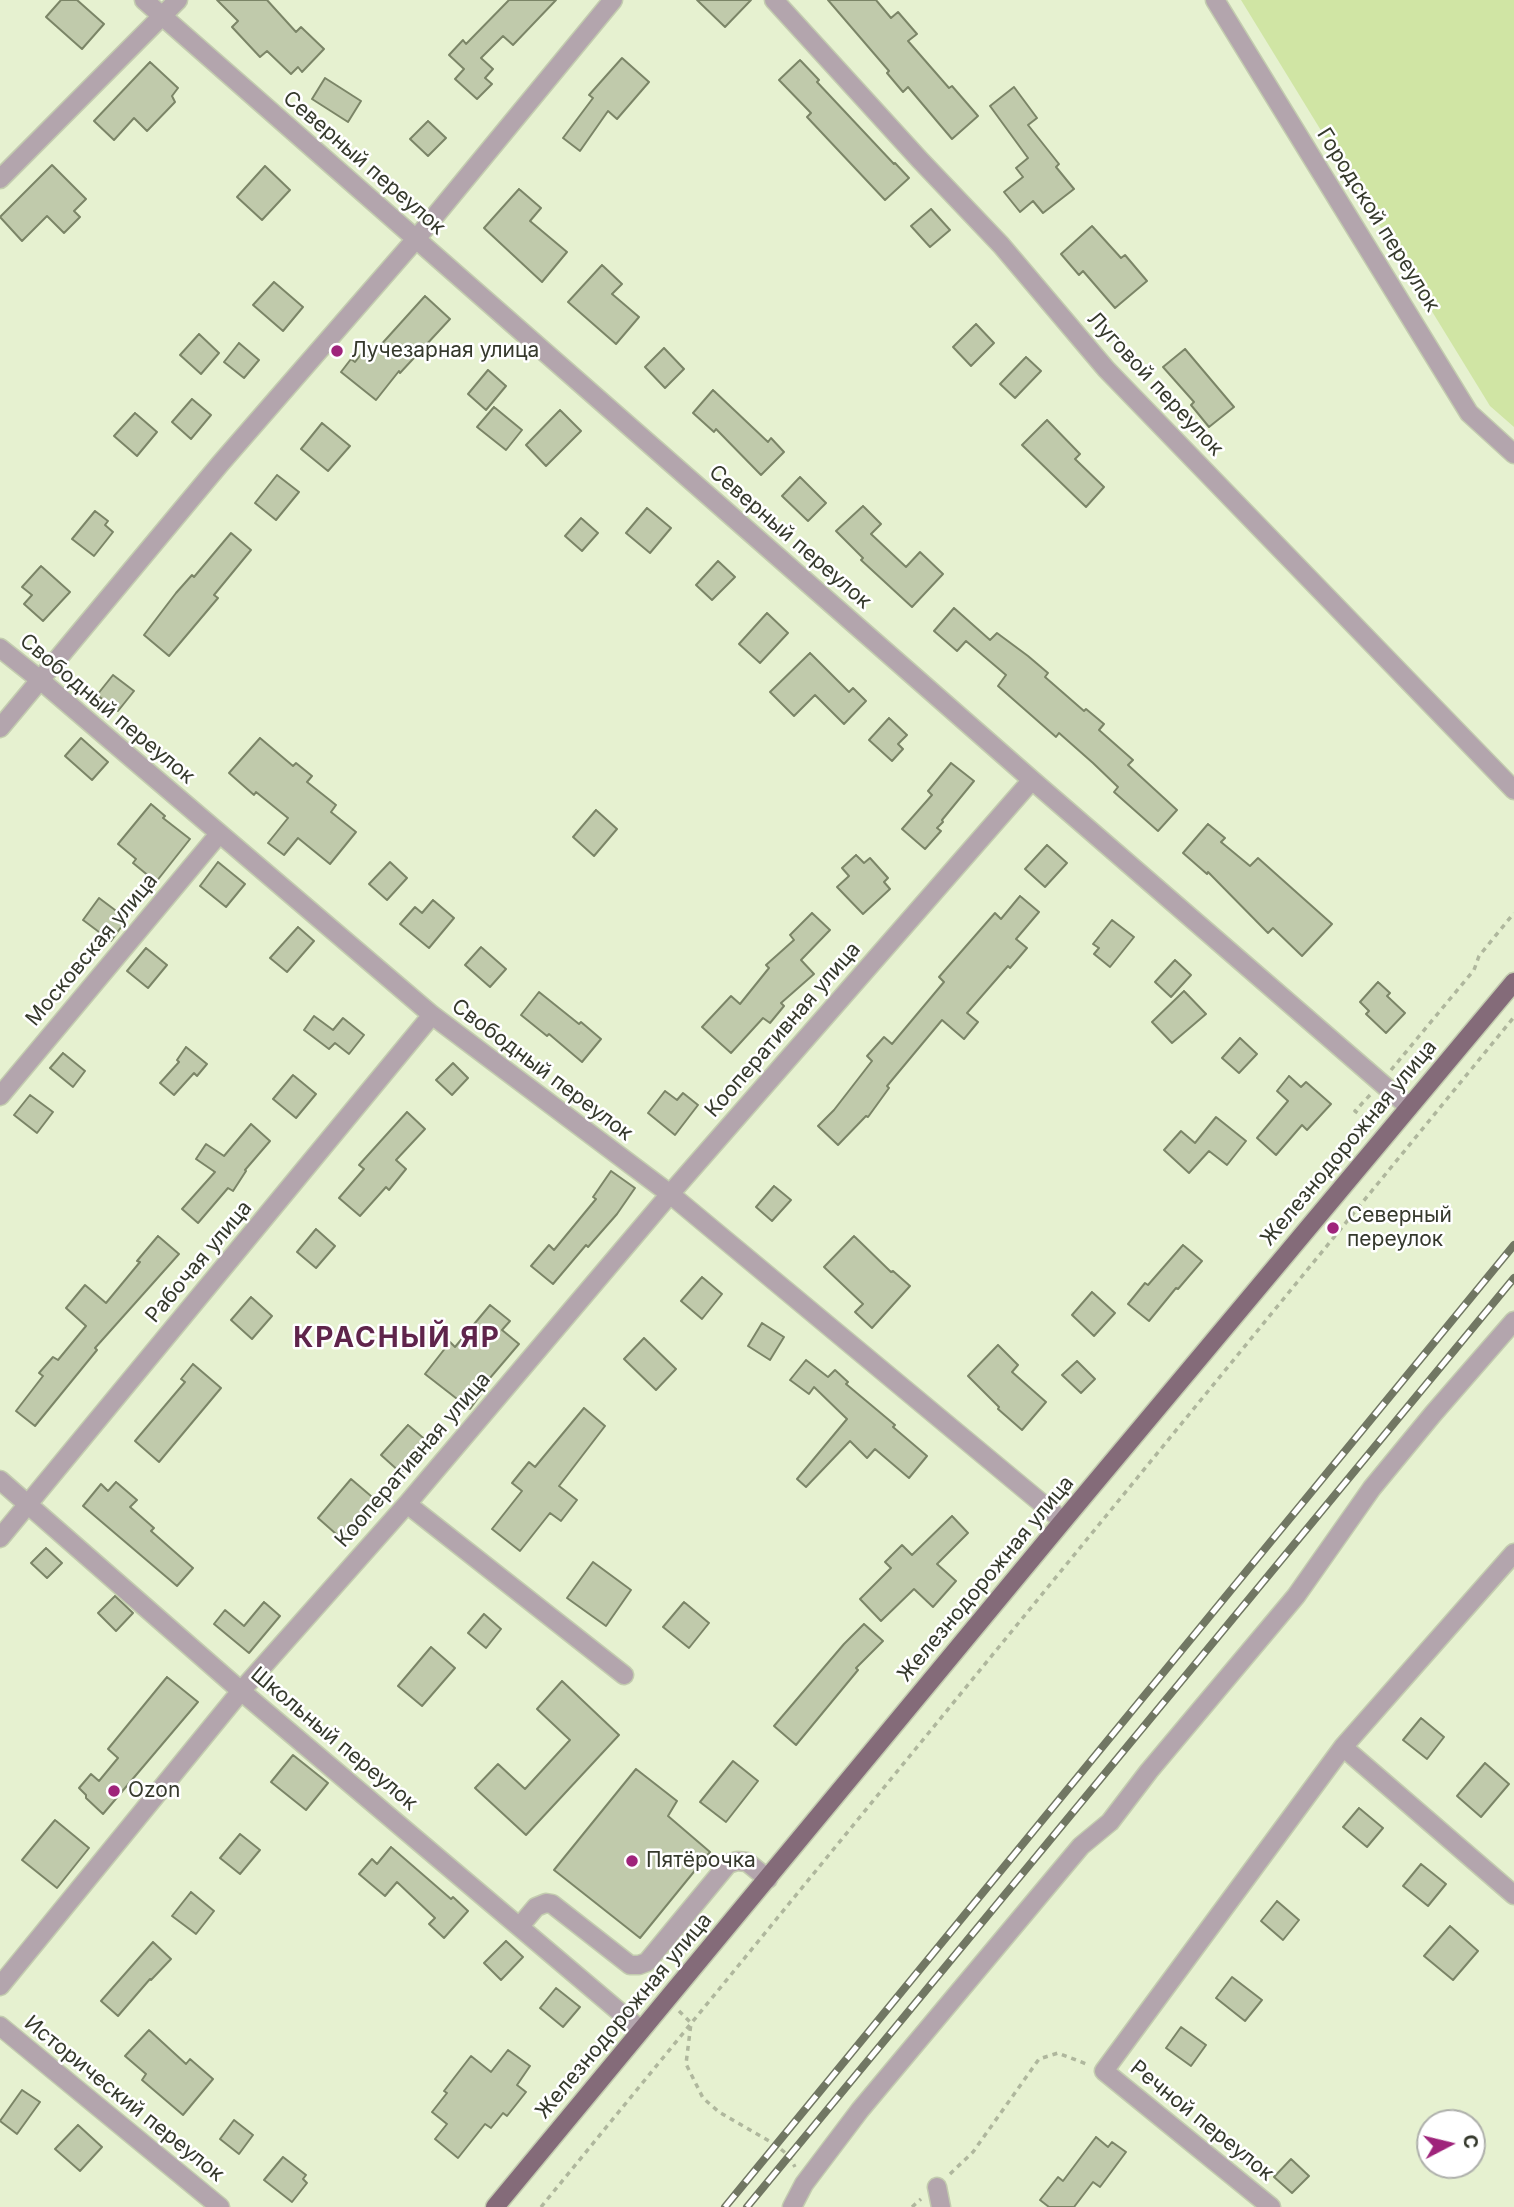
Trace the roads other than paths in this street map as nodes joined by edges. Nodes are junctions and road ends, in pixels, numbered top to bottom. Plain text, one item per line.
1 (144, 0) edge
2 (178, 0) edge
3 (613, 0) edge
4 (774, 0) edge
5 (1215, 0) edge
6 (163, 16) junction
7 (0, 180) edge
8 (416, 239) junction
9 (1514, 454) edge
10 (0, 648) edge
11 (39, 679) junction
12 (0, 728) edge
13 (1032, 780) junction
14 (1514, 790) edge
15 (219, 834) junction
16 (1514, 982) edge
17 (432, 1015) junction
18 (0, 1096) edge
19 (1409, 1107) junction
20 (670, 1194) junction
21 (1514, 1321) edge
22 (0, 1480) edge
23 (28, 1504) junction
24 (407, 1504) junction
25 (1063, 1521) junction
26 (0, 1538) edge
27 (1514, 1553) edge
28 (624, 1675) dead end
29 (241, 1691) junction
30 (1342, 1746) junction
31 (768, 1879) junction
32 (1514, 1895) edge
33 (520, 1926) junction
34 (0, 1986) edge
35 (0, 2026) edge
36 (641, 2030) junction
37 (937, 2187) road end
38 (220, 2207) edge
39 (495, 2207) edge
40 (792, 2207) edge
41 (941, 2207) edge
42 (1271, 2207) edge

1 - 6 street, Северный переулок
2 - 6 street
3 - 8 street
4 - 14 street, Луговой переулок
5 - 9 street, Городской переулок
6 - 7 street
6 - 8 street, Северный переулок
8 - 11 street
8 - 13 street, Северный переулок
10 - 11 street, Свободный переулок
11 - 12 street
11 - 15 street, Свободный переулок
13 - 19 street, Северный переулок
13 - 20 street, Кооперативная улица
15 - 17 street, Свободный переулок
15 - 18 street, Московская улица
16 - 19 main road, Железнодорожная улица
17 - 20 street, Свободный переулок
17 - 23 street, Рабочая улица
19 - 25 main road, Железнодорожная улица
20 - 24 street, Кооперативная улица
20 - 25 street, Свободный переулок
21 - 40 street
22 - 23 street, Школьный переулок
23 - 26 street, Рабочая улица
23 - 29 street, Школьный переулок
24 - 28 street
24 - 29 street, Кооперативная улица
25 - 31 main road, Железнодорожная улица
27 - 30 street
29 - 33 street, Школьный переулок
29 - 34 street, Кооперативная улица
30 - 32 street
30 - 42 street, Речной переулок
31 - 33 street
31 - 36 main road, Железнодорожная улица
33 - 36 street, Школьный переулок
35 - 38 street, Исторический переулок
36 - 39 main road, Железнодорожная улица
37 - 41 street

